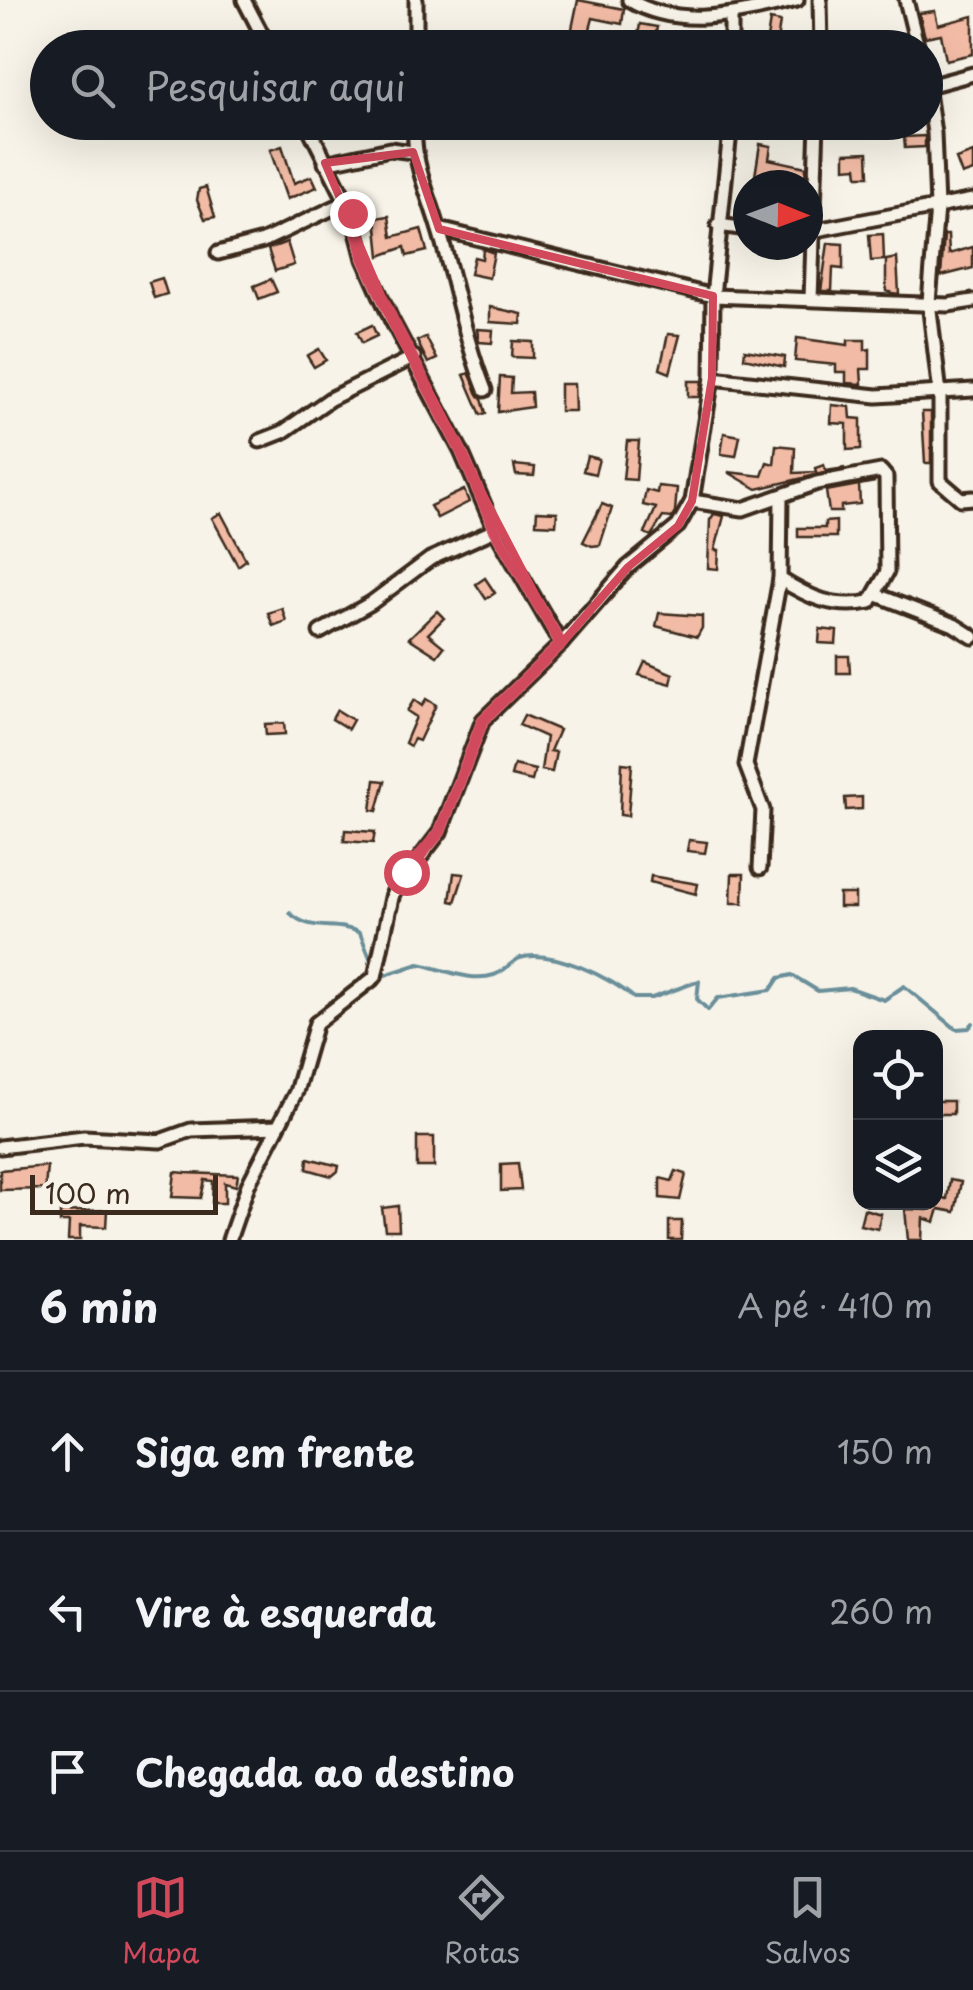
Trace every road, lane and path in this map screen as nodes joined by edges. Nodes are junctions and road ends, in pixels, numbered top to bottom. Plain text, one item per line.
1 (244, 0) edge
2 (416, 0) edge
3 (629, 0) edge
4 (797, 0) edge
5 (820, 0) edge
6 (906, 0) edge
7 (731, 15) junction
8 (260, 30) edge
9 (416, 30) edge
10 (731, 30) edge
11 (821, 30) edge
12 (914, 30) edge
13 (973, 74) edge
14 (943, 79) edge
15 (315, 140) edge
16 (414, 140) edge
17 (730, 140) edge
18 (816, 140) edge
19 (931, 140) edge
20 (412, 152) junction
21 (325, 162) junction
22 (814, 170) edge
23 (973, 200) edge
24 (346, 202) junction
25 (937, 207) junction
26 (718, 225) junction
27 (733, 227) edge
28 (823, 228) edge
29 (439, 229) junction
30 (218, 253) dead end
31 (811, 260) edge
32 (713, 296) junction
33 (811, 299) junction
34 (973, 301) edge
35 (928, 302) junction
36 (414, 357) junction
37 (712, 378) junction
38 (485, 390) dead end
39 (973, 390) edge
40 (940, 394) junction
41 (260, 441) dead end
42 (780, 496) junction
43 (973, 498) edge
44 (692, 501) junction
45 (495, 530) junction
46 (780, 578) junction
47 (878, 595) junction
48 (320, 632) dead end
49 (973, 637) edge
50 (561, 644) junction
51 (760, 868) dead end
52 (278, 1126) junction
53 (0, 1147) edge
54 (229, 1240) edge

1 - 8 street
2 - 9 street
3 - 7 street
4 - 7 street
5 - 11 street
6 - 12 street
7 - 10 street
13 - 14 street
15 - 21 street
16 - 20 street
17 - 26 street
18 - 22 street
19 - 25 street
20 - 21 street
20 - 29 street
21 - 24 street
23 - 25 street
24 - 30 street
24 - 36 street
25 - 28 street
25 - 35 street
26 - 27 street
26 - 32 street
29 - 32 street
29 - 38 street
31 - 33 street
32 - 33 street
32 - 37 street
33 - 35 street
34 - 35 street
35 - 40 street
36 - 41 street
36 - 45 street
37 - 40 street
37 - 44 street
39 - 40 street
40 - 43 street
42 - 44 street
42 - 46 street
42 - 47 street
44 - 50 street
45 - 48 street
45 - 50 street
46 - 47 street
46 - 51 street
47 - 49 street
50 - 52 street
52 - 53 street
52 - 54 street

